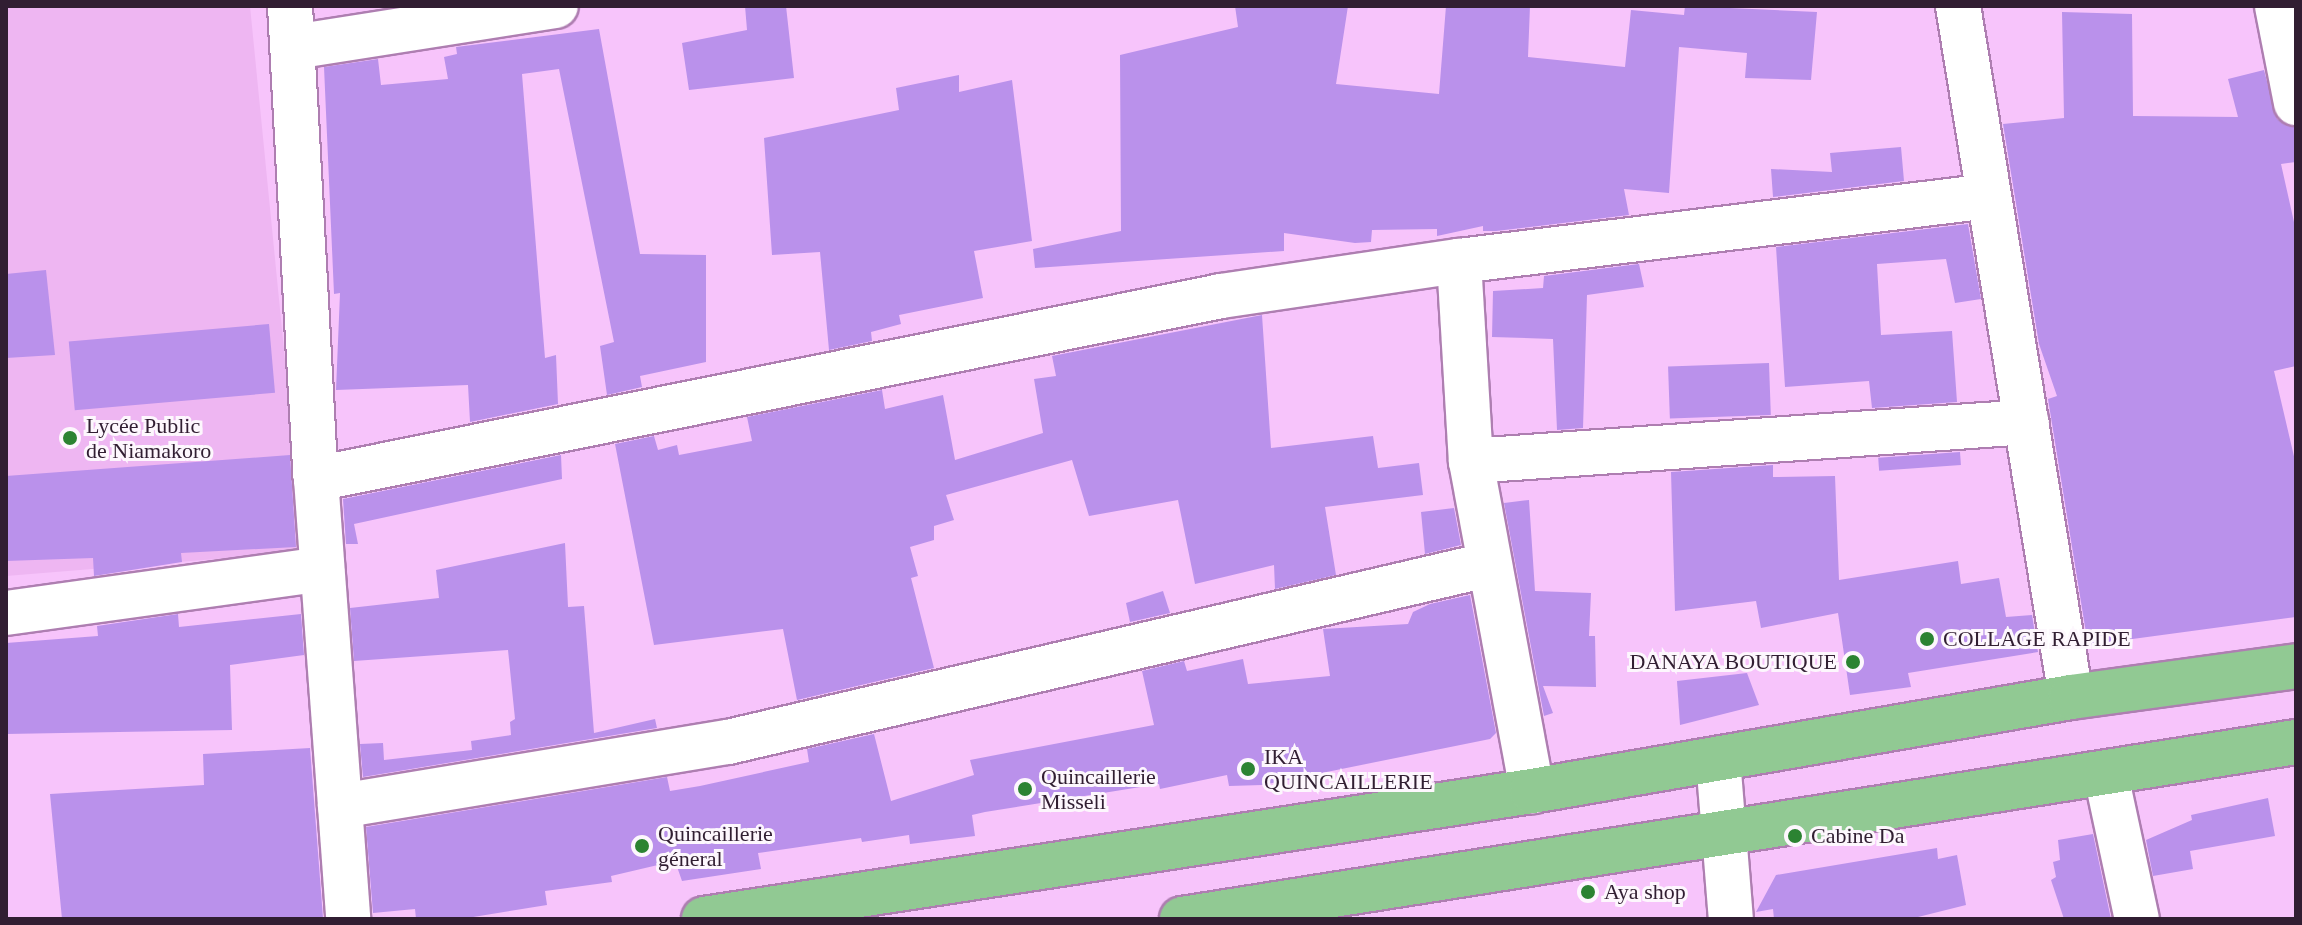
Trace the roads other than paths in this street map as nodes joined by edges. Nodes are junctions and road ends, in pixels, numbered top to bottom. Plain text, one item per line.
1 (556, 6) edge
2 (1958, 6) edge
3 (2277, 6) edge
4 (292, 27) edge
5 (2296, 103) edge
6 (1989, 196) junction
7 (1459, 261) junction
8 (2027, 422) junction
9 (1471, 461) junction
10 (316, 479) junction
11 (1487, 565) junction
12 (322, 569) junction
13 (6, 613) edge
14 (2296, 666) edge
15 (2071, 697) junction
16 (2296, 742) edge
17 (1718, 759) junction
18 (2106, 775) junction
19 (1532, 791) junction
20 (340, 806) junction
21 (1724, 835) junction
22 (1320, 908) edge
23 (348, 919) edge
24 (704, 919) edge
25 (1182, 919) edge
26 (1731, 919) edge
27 (2137, 919) edge

1 - 4 street
2 - 6 street
3 - 5 street
4 - 10 street
6 - 7 street
6 - 8 street
7 - 9 street
7 - 10 street
8 - 9 street
8 - 15 street
9 - 11 street
10 - 12 street
11 - 19 street
11 - 20 street
12 - 13 street
12 - 20 street
14 - 15 main road
15 - 17 main road
16 - 18 main road
17 - 19 main road
17 - 21 street
18 - 21 main road
18 - 27 street
19 - 24 main road
20 - 23 street
21 - 22 main road
21 - 26 street
22 - 25 main road

